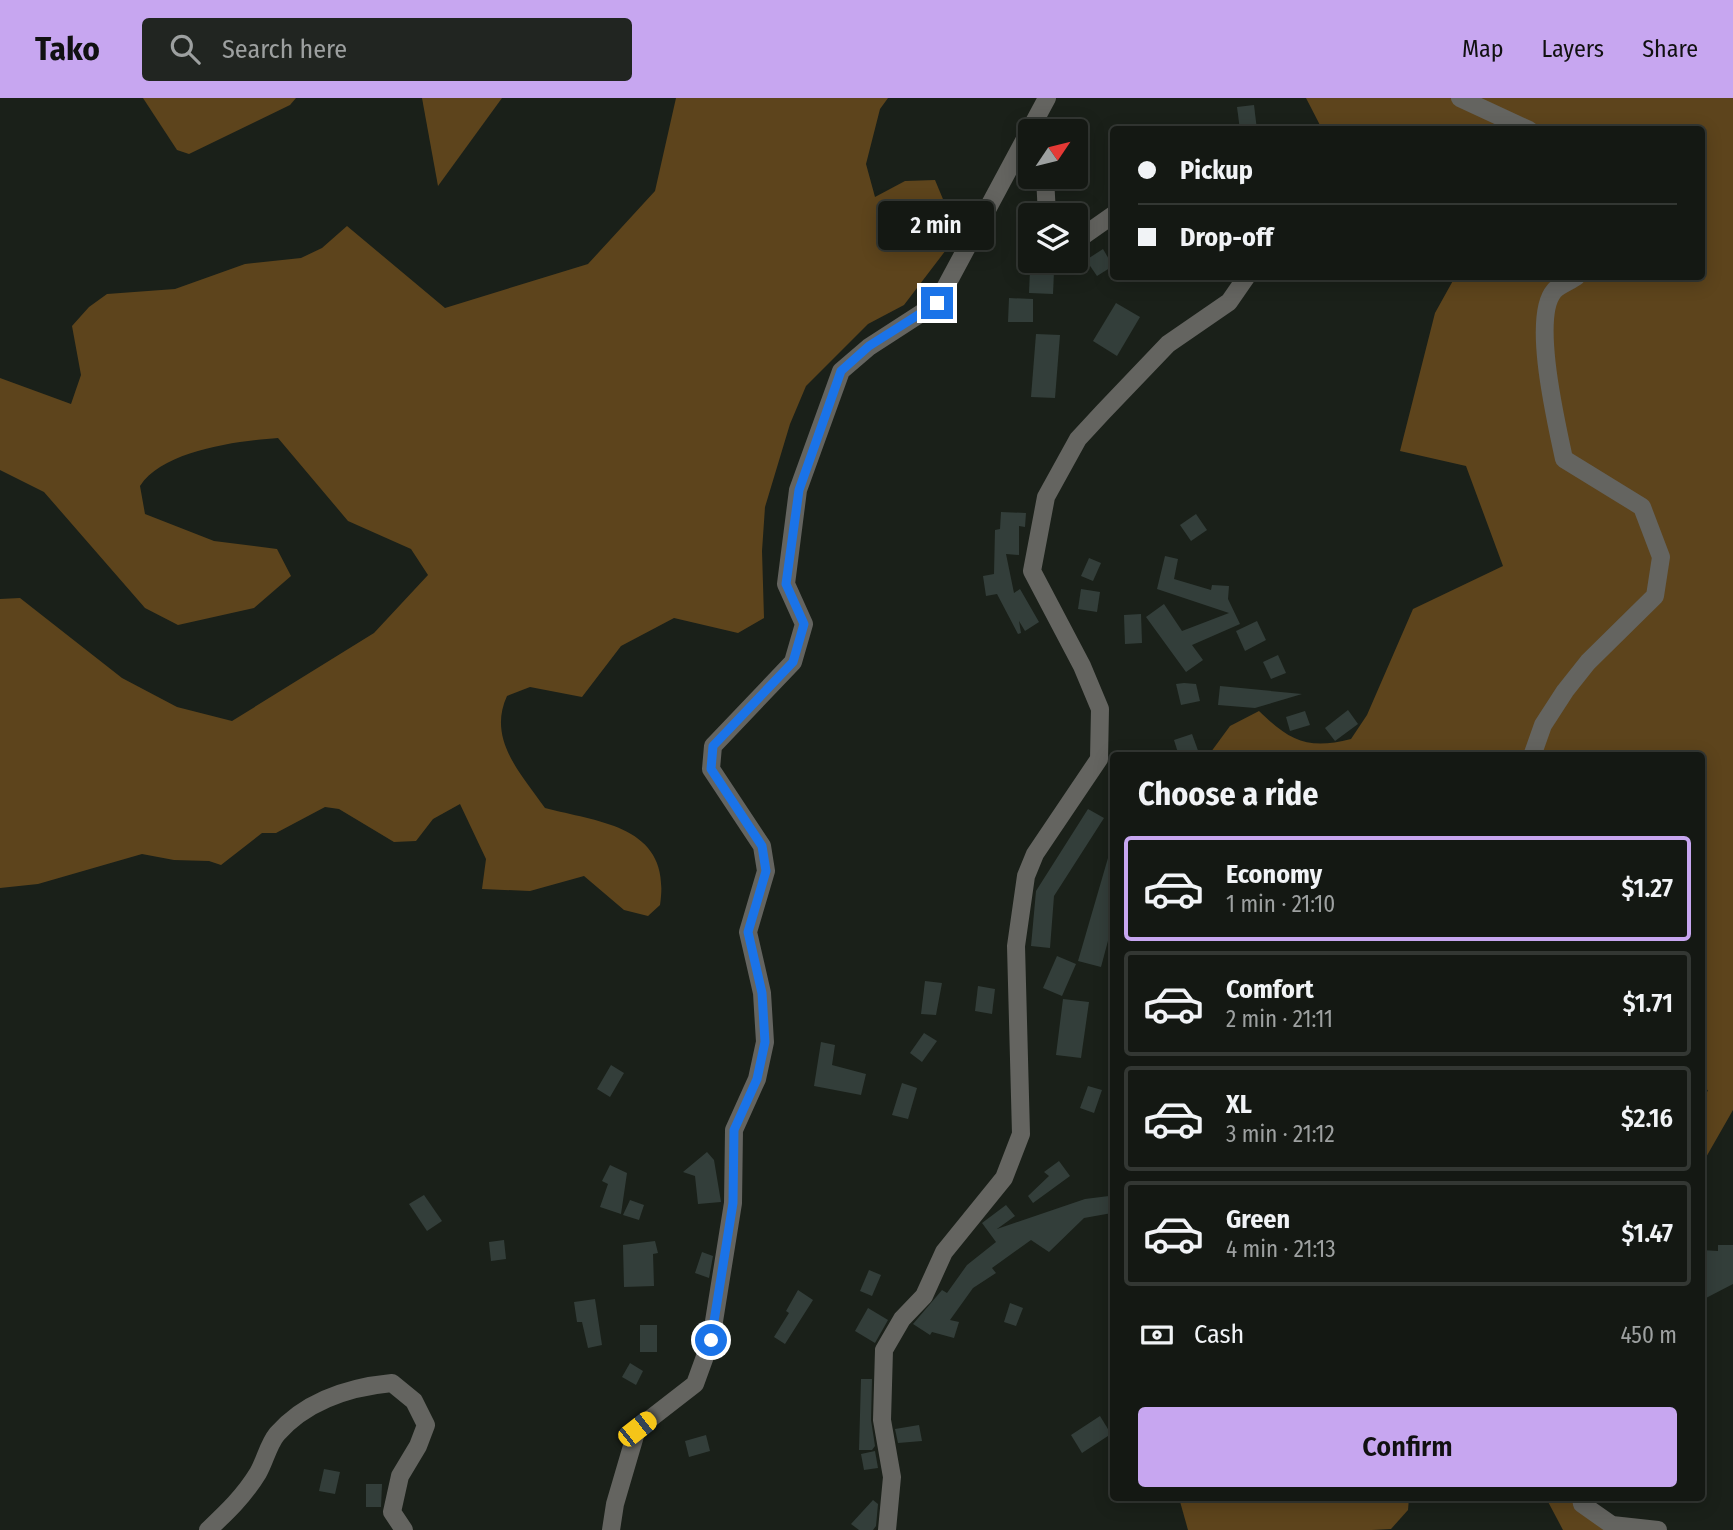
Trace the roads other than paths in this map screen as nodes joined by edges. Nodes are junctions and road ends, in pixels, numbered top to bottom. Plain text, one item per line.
1 (1460, 98) edge
2 (1043, 100) edge
3 (1043, 119) edge
4 (1520, 126) edge
5 (1110, 217) edge
6 (1088, 233) edge
7 (1244, 280) edge
8 (1571, 280) edge
9 (1533, 752) edge
10 (1582, 1501) edge
11 (208, 1530) edge
12 (404, 1530) edge
13 (611, 1530) edge
14 (887, 1530) edge
15 (1658, 1530) edge

1 - 4 street
2 - 3 street
2 - 13 street
5 - 6 street
7 - 14 street
8 - 9 street
10 - 15 street
11 - 12 street

